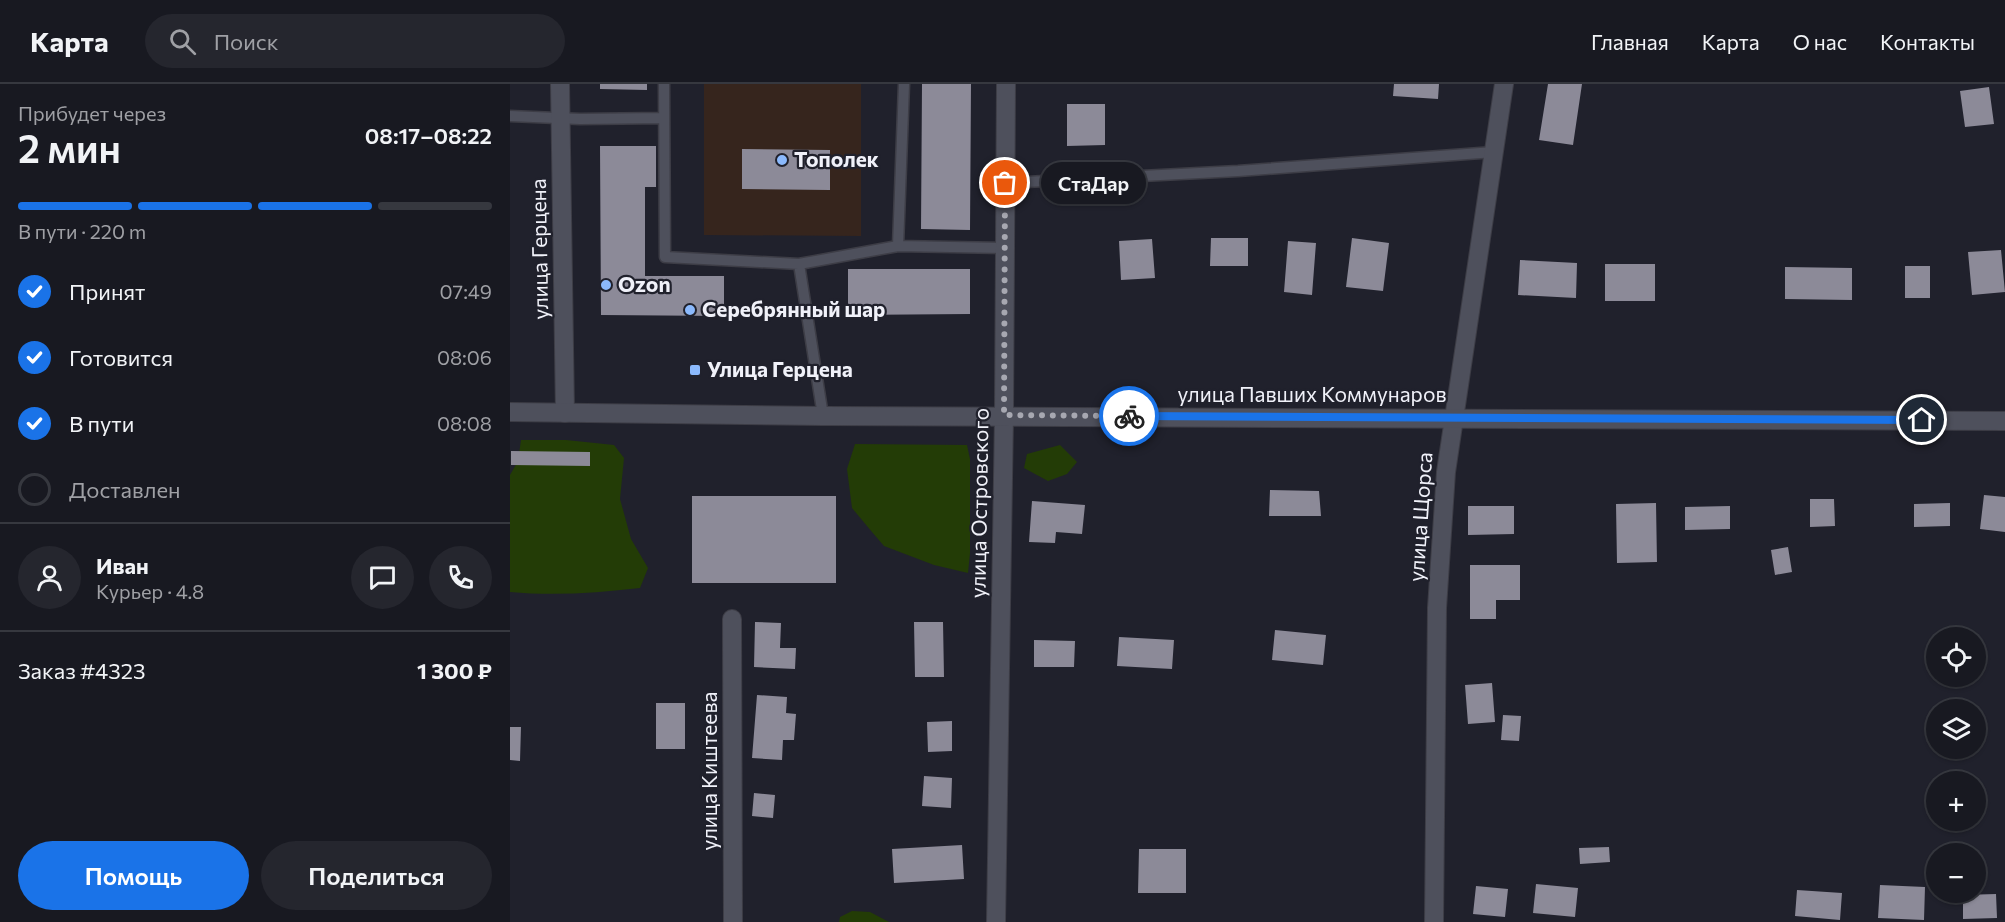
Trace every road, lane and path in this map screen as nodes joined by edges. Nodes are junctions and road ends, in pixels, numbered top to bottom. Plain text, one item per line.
1 (560, 84) edge
2 (664, 84) edge
3 (904, 84) edge
4 (1006, 84) edge
5 (1504, 84) edge
6 (510, 116) edge
7 (561, 117) junction
8 (663, 118) junction
9 (1494, 152) junction
10 (1005, 183) junction
11 (898, 246) junction
12 (1004, 248) junction
13 (799, 264) junction
14 (510, 412) edge
15 (565, 413) junction
16 (1004, 415) junction
17 (823, 416) junction
18 (1453, 418) junction
19 (2005, 421) edge
20 (732, 619) dead end
21 (733, 922) edge
22 (996, 922) edge
23 (1434, 922) edge

1 - 7 street, улица Герцена
2 - 8 lane
3 - 11 lane
4 - 10 street, улица Островского
5 - 9 street, улица Щорса
6 - 7 lane
7 - 8 lane
7 - 15 street, улица Герцена
8 - 13 lane
9 - 10 lane
9 - 18 street, улица Щорса
10 - 12 street, улица Островского
11 - 12 lane
11 - 13 lane
12 - 16 street, улица Островского
13 - 17 lane
14 - 15 street, улица Павших Коммунаров
15 - 17 street, улица Павших Коммунаров
16 - 17 street, улица Павших Коммунаров
16 - 18 street, улица Павших Коммунаров
16 - 22 street, улица Островского
18 - 19 street, улица Павших Коммунаров
18 - 23 street, улица Щорса
20 - 21 street, улица Киштеева

